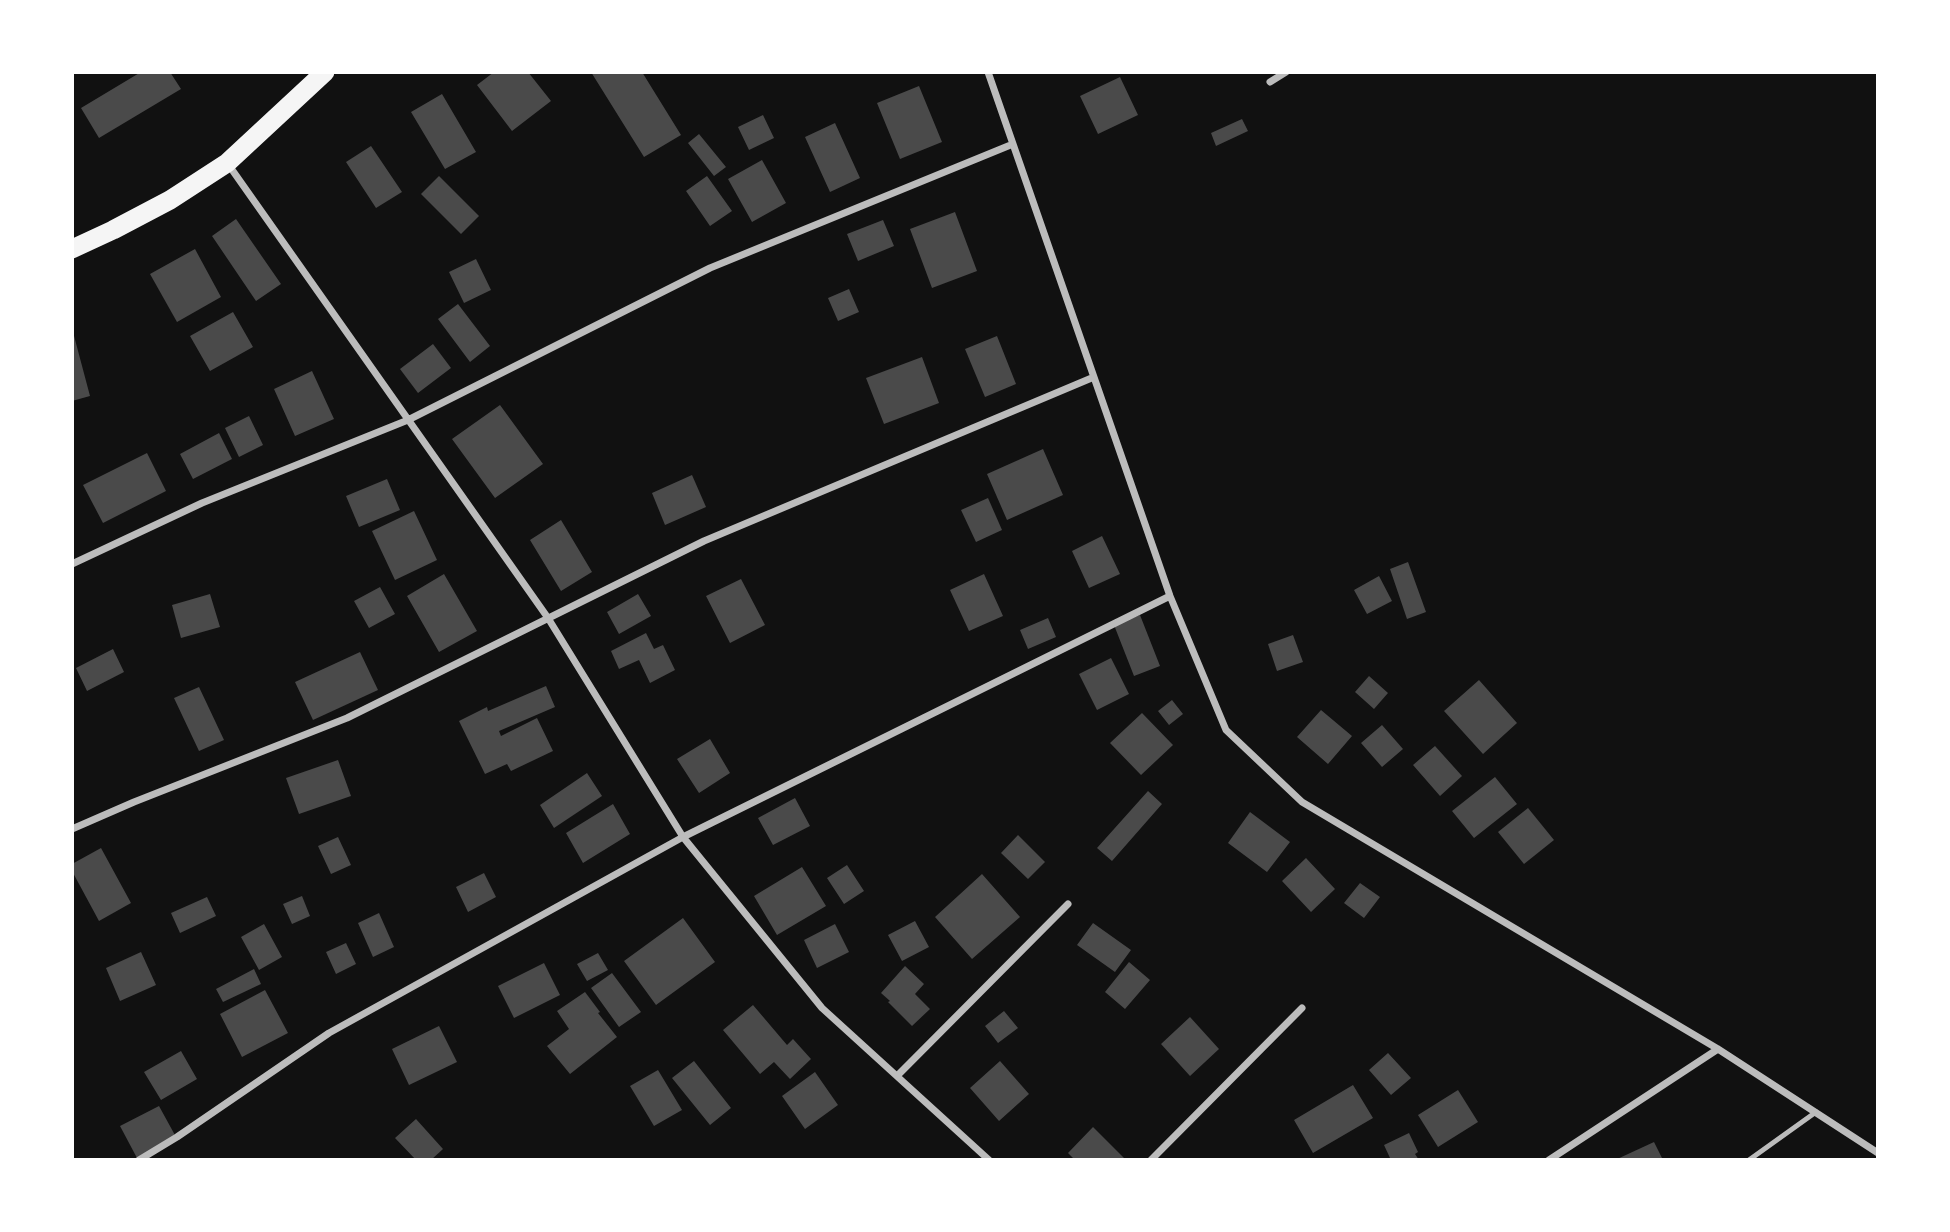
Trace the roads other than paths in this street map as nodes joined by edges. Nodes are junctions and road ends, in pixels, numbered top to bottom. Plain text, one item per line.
1 (325, 72) edge
2 (988, 72) edge
3 (1286, 72) edge
4 (1270, 82) dead end
5 (1013, 144) junction
6 (227, 163) junction
7 (72, 249) edge
8 (1094, 377) junction
9 (408, 421) junction
10 (72, 564) edge
11 (1170, 596) junction
12 (548, 618) junction
13 (72, 829) edge
14 (683, 837) junction
15 (1068, 904) dead end
16 (1302, 1009) dead end
17 (1718, 1049) junction
18 (897, 1076) junction
19 (1816, 1112) junction
20 (1878, 1153) edge
21 (139, 1160) edge
22 (989, 1160) edge
23 (1151, 1160) edge
24 (1549, 1160) edge
25 (1749, 1160) edge

1 - 6 highway
2 - 5 street
3 - 4 street
5 - 8 street
5 - 9 street
6 - 7 highway
6 - 9 street
8 - 11 street
8 - 12 street
9 - 10 street
9 - 12 street
11 - 14 street
11 - 17 street
12 - 13 street
12 - 14 street
14 - 18 street
14 - 21 street
15 - 18 street
16 - 23 street
17 - 19 street
17 - 24 street
18 - 22 street
19 - 20 street
19 - 25 lane

